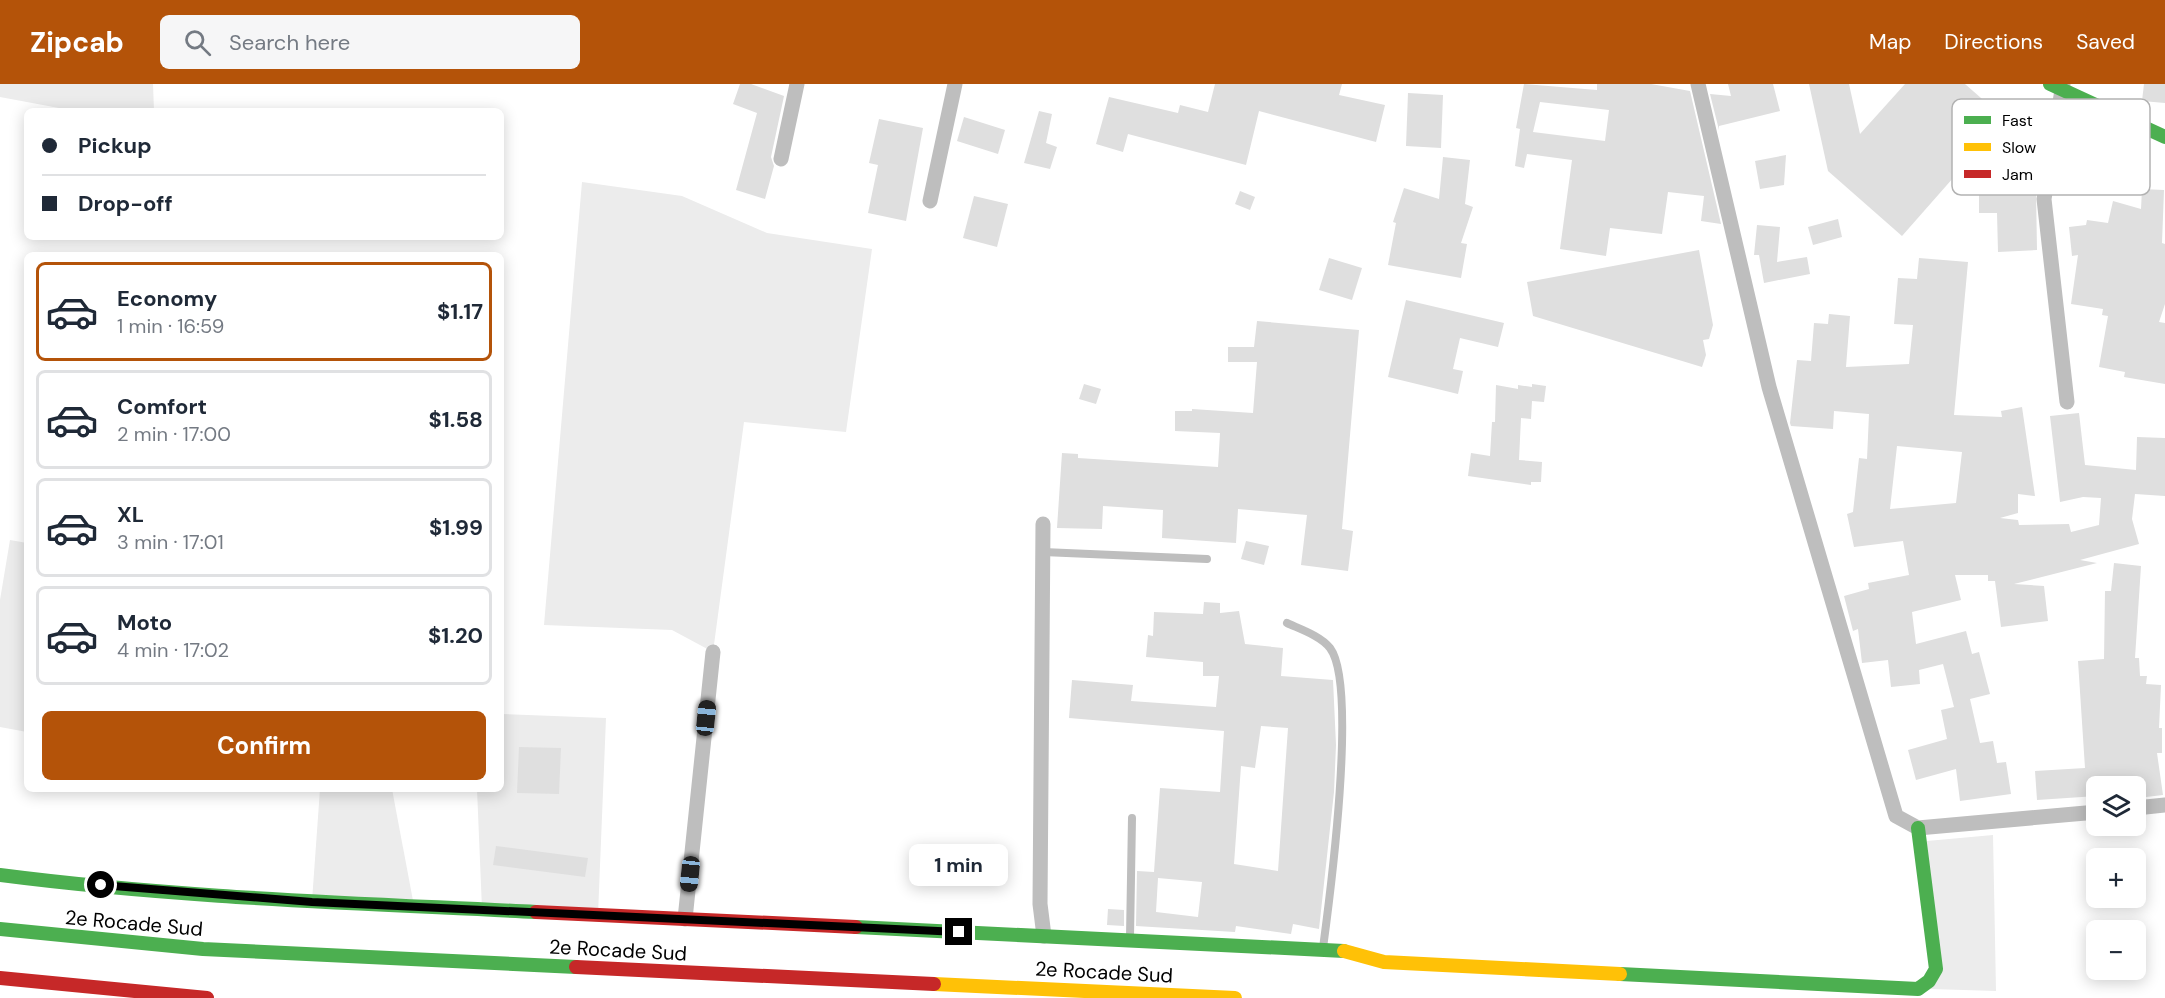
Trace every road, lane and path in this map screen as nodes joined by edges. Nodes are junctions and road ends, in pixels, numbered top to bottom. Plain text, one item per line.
1 (797, 84) edge
2 (955, 84) edge
3 (1698, 84) edge
4 (2058, 86) edge
5 (2085, 99) edge
6 (2150, 130) edge
7 (2165, 137) edge
8 (781, 159) dead end
9 (2044, 195) edge
10 (930, 201) dead end
11 (2067, 402) dead end
12 (1043, 524) dead end
13 (1043, 552) junction
14 (1208, 559) dead end
15 (1287, 622) dead end
16 (713, 651) dead end
17 (2165, 805) edge
18 (2146, 807) edge
19 (2086, 813) edge
20 (1132, 818) dead end
21 (1918, 828) junction
22 (0, 874) edge
23 (685, 919) junction
24 (0, 929) edge
25 (1044, 936) junction
26 (1130, 941) junction
27 (1323, 950) junction
28 (0, 978) edge
29 (207, 998) edge
30 (1235, 998) edge

1 - 8 street
2 - 10 street
3 - 21 street
4 - 5 main road
6 - 7 main road
9 - 11 street
12 - 13 street
13 - 14 lane
13 - 25 street
15 - 27 lane
16 - 23 street
17 - 18 street
19 - 21 street
20 - 26 lane
21 - 27 main road
22 - 23 main road
23 - 25 main road
24 - 30 main road, 2e Rocade Sud
25 - 26 main road
26 - 27 main road
28 - 29 main road

